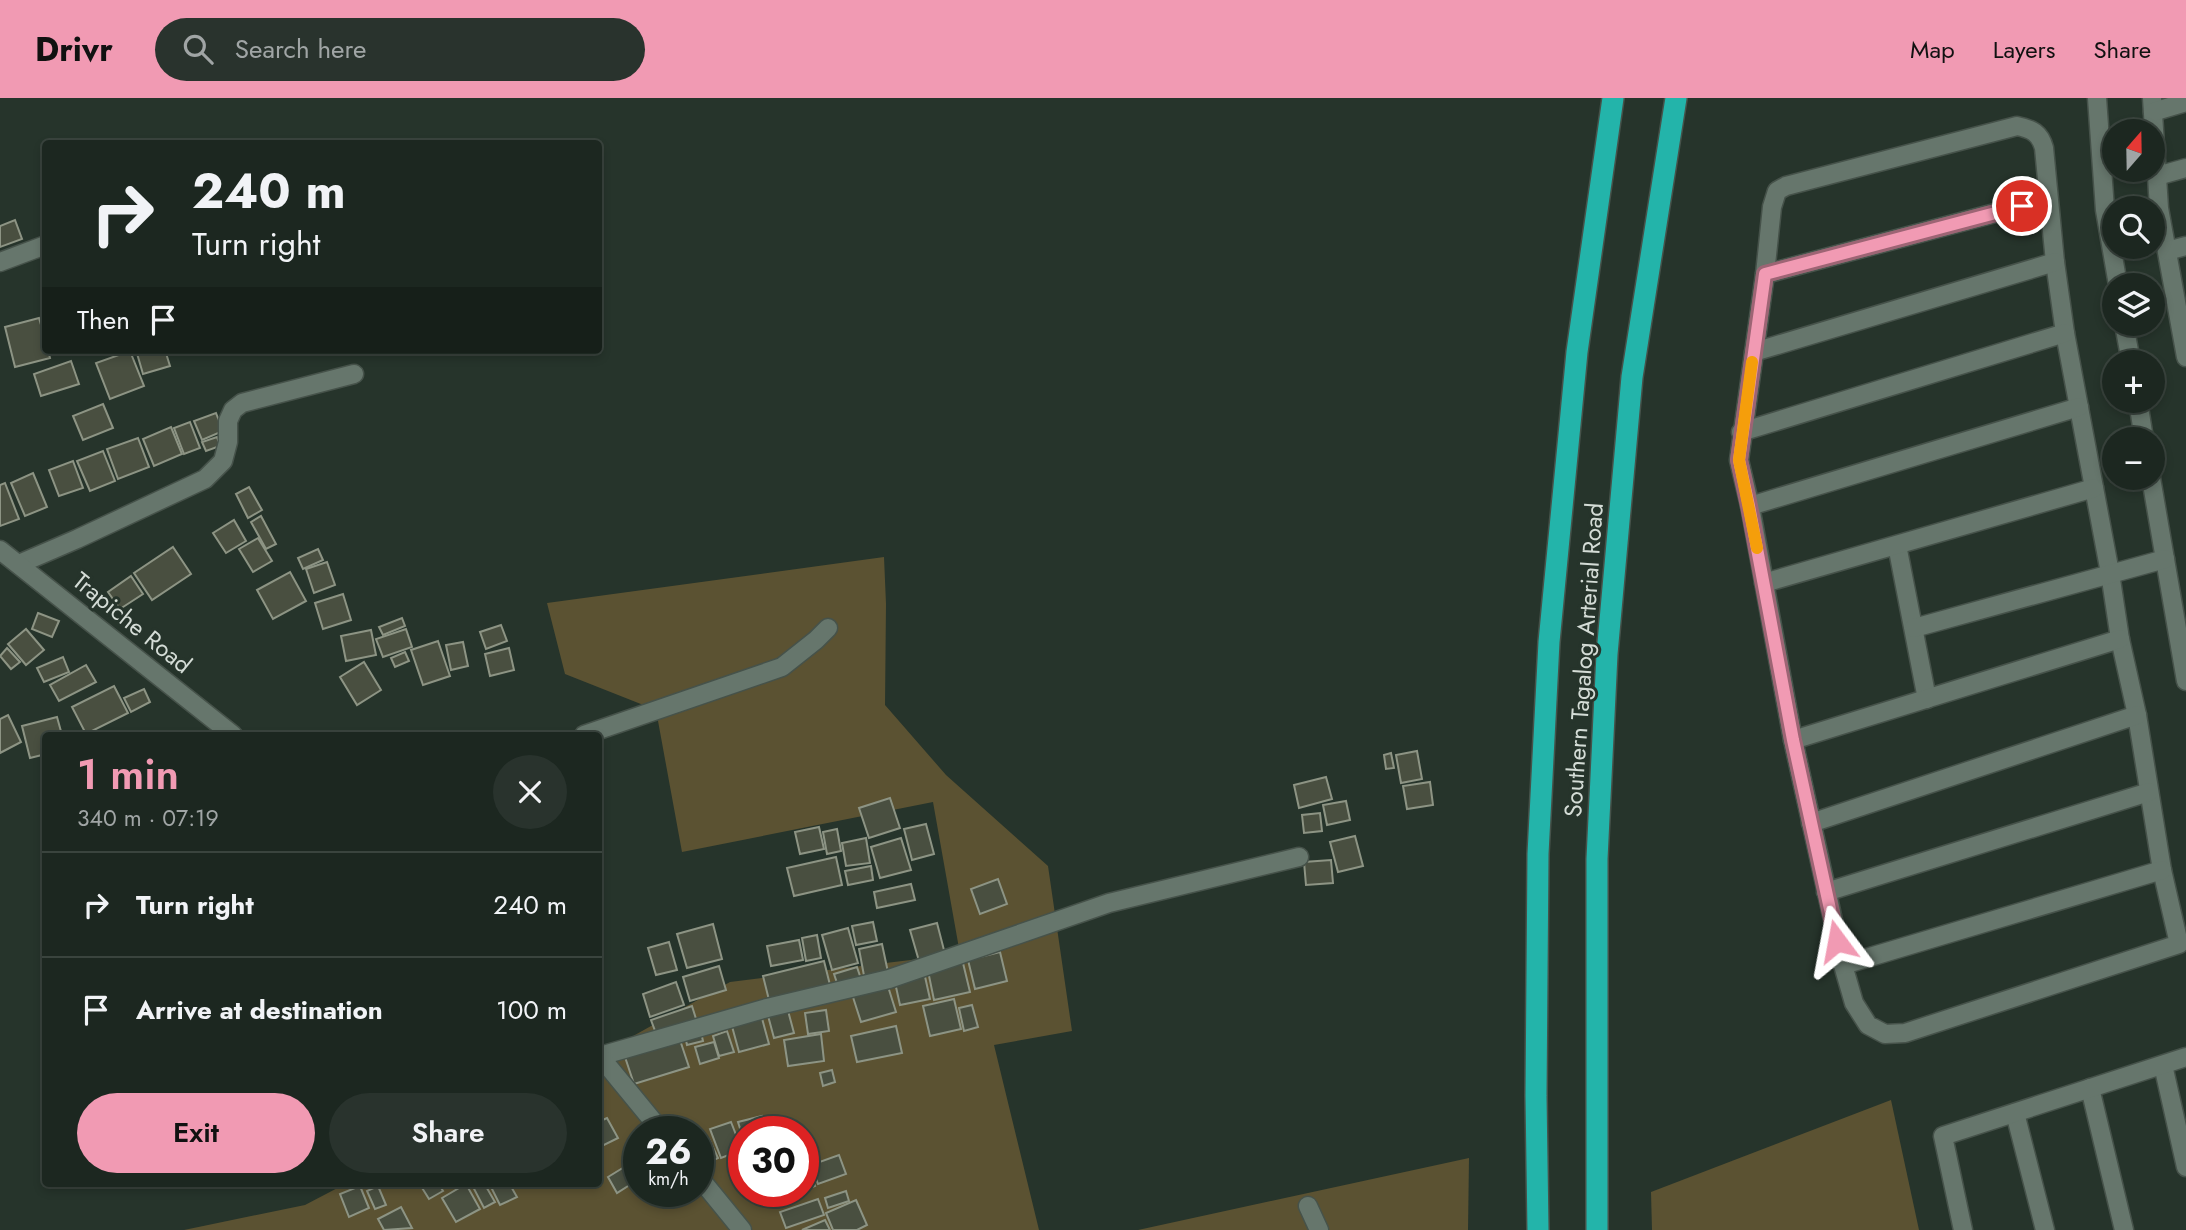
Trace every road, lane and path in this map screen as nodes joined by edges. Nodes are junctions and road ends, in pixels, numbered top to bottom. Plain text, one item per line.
1 (1613, 98) edge
2 (1676, 98) edge
3 (2097, 98) edge
4 (2186, 102) edge
5 (2152, 105) edge
6 (2186, 168) edge
7 (2165, 174) edge
8 (2157, 182) edge
9 (2048, 199) junction
10 (42, 246) edge
11 (2186, 246) edge
12 (2167, 251) junction
13 (0, 262) edge
14 (2055, 262) junction
15 (2116, 273) edge
16 (1765, 274) junction
17 (2184, 331) edge
18 (2065, 333) junction
19 (1754, 352) junction
20 (2186, 357) edge
21 (354, 374) dead end
22 (2079, 407) junction
23 (1741, 432) junction
24 (2094, 488) junction
25 (2153, 490) edge
26 (1749, 506) junction
27 (1897, 545) junction
28 (0, 550) edge
29 (2165, 559) junction
30 (19, 564) junction
31 (2110, 573) junction
32 (1763, 583) junction
33 (828, 628) dead end
34 (1914, 628) junction
35 (2120, 639) junction
36 (2186, 681) edge
37 (1927, 699) junction
38 (2137, 715) junction
39 (229, 732) edge
40 (593, 732) edge
41 (1793, 740) junction
42 (2149, 792) junction
43 (1811, 823) junction
44 (1299, 857) dead end
45 (2162, 870) junction
46 (1826, 892) junction
47 (2183, 943) edge
48 (1843, 965) junction
49 (602, 1054) edge
50 (2186, 1057) edge
51 (602, 1059) edge
52 (2164, 1065) junction
53 (2090, 1088) junction
54 (2015, 1112) junction
55 (649, 1116) edge
56 (2186, 1167) edge
57 (714, 1196) edge
58 (1308, 1206) dead end
59 (742, 1230) edge
60 (1319, 1230) edge
61 (1538, 1230) edge
62 (1597, 1230) edge
63 (1963, 1230) edge
64 (2045, 1230) edge
65 (2124, 1230) edge

1 - 61 highway, Southern Tagalog Arterial Road
2 - 62 highway, Southern Tagalog Arterial Road
3 - 15 street
4 - 5 street
6 - 7 street
8 - 12 street
9 - 14 street
9 - 16 street
9 - 16 street
10 - 13 street
11 - 12 street
12 - 17 street
14 - 18 street
14 - 19 street
16 - 19 street
17 - 20 street
18 - 22 street
18 - 23 street
19 - 23 street
21 - 30 street
22 - 24 street
22 - 26 street
23 - 26 street
24 - 27 street
24 - 31 street
25 - 29 street
26 - 32 street
27 - 32 street
27 - 34 street
28 - 30 street, Trapiche Road
29 - 31 street
29 - 36 street
30 - 39 street, Trapiche Road
31 - 34 street
31 - 35 street
32 - 41 street
33 - 40 street
34 - 37 street
35 - 37 street
35 - 38 street
37 - 41 street
38 - 42 street
38 - 43 street
41 - 43 street
42 - 45 street
42 - 46 street
43 - 46 street
44 - 49 street
45 - 47 street
45 - 48 street
46 - 48 street
47 - 48 street
50 - 52 street
51 - 55 street
52 - 53 street
52 - 56 street
53 - 54 street
53 - 65 street
54 - 63 street
54 - 64 street
57 - 59 street
58 - 60 street

